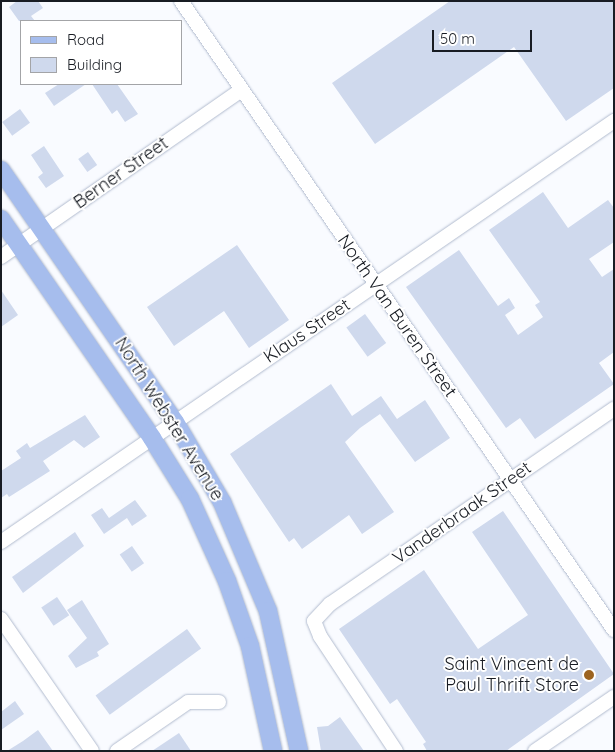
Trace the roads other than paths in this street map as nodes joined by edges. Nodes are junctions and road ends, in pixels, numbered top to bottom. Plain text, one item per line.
1 (181, 1) edge
2 (242, 90) junction
3 (614, 121) edge
4 (1, 170) edge
5 (1, 219) edge
6 (42, 229) junction
7 (19, 244) junction
8 (1, 257) edge
9 (376, 285) junction
10 (614, 409) edge
11 (175, 422) junction
12 (152, 438) junction
13 (510, 480) junction
14 (1, 542) edge
15 (1, 619) edge
16 (614, 630) edge
17 (614, 696) edge
18 (219, 702) dead end
19 (92, 751) edge
20 (117, 751) edge
21 (273, 751) edge
22 (299, 751) edge
23 (396, 751) edge
24 (535, 751) edge

1 - 2 street, North Van Buren Street
2 - 6 street, Berner Street
2 - 9 street, North Van Buren Street
3 - 9 street, Klaus Street
4 - 6 main road, North Webster Avenue
5 - 7 main road, North Webster Avenue
6 - 7 street, Berner Street
6 - 11 main road, North Webster Avenue
7 - 8 street, Berner Street
7 - 12 main road, North Webster Avenue
9 - 11 street, Klaus Street
9 - 13 street, North Van Buren Street
10 - 13 street, Vanderbraak Street
11 - 12 street, Klaus Street
11 - 22 main road, North Webster Avenue
12 - 14 street, Klaus Street
12 - 21 main road, North Webster Avenue
13 - 16 street, North Van Buren Street
13 - 23 street, Vanderbraak Street
15 - 19 street
17 - 24 street
18 - 20 street

